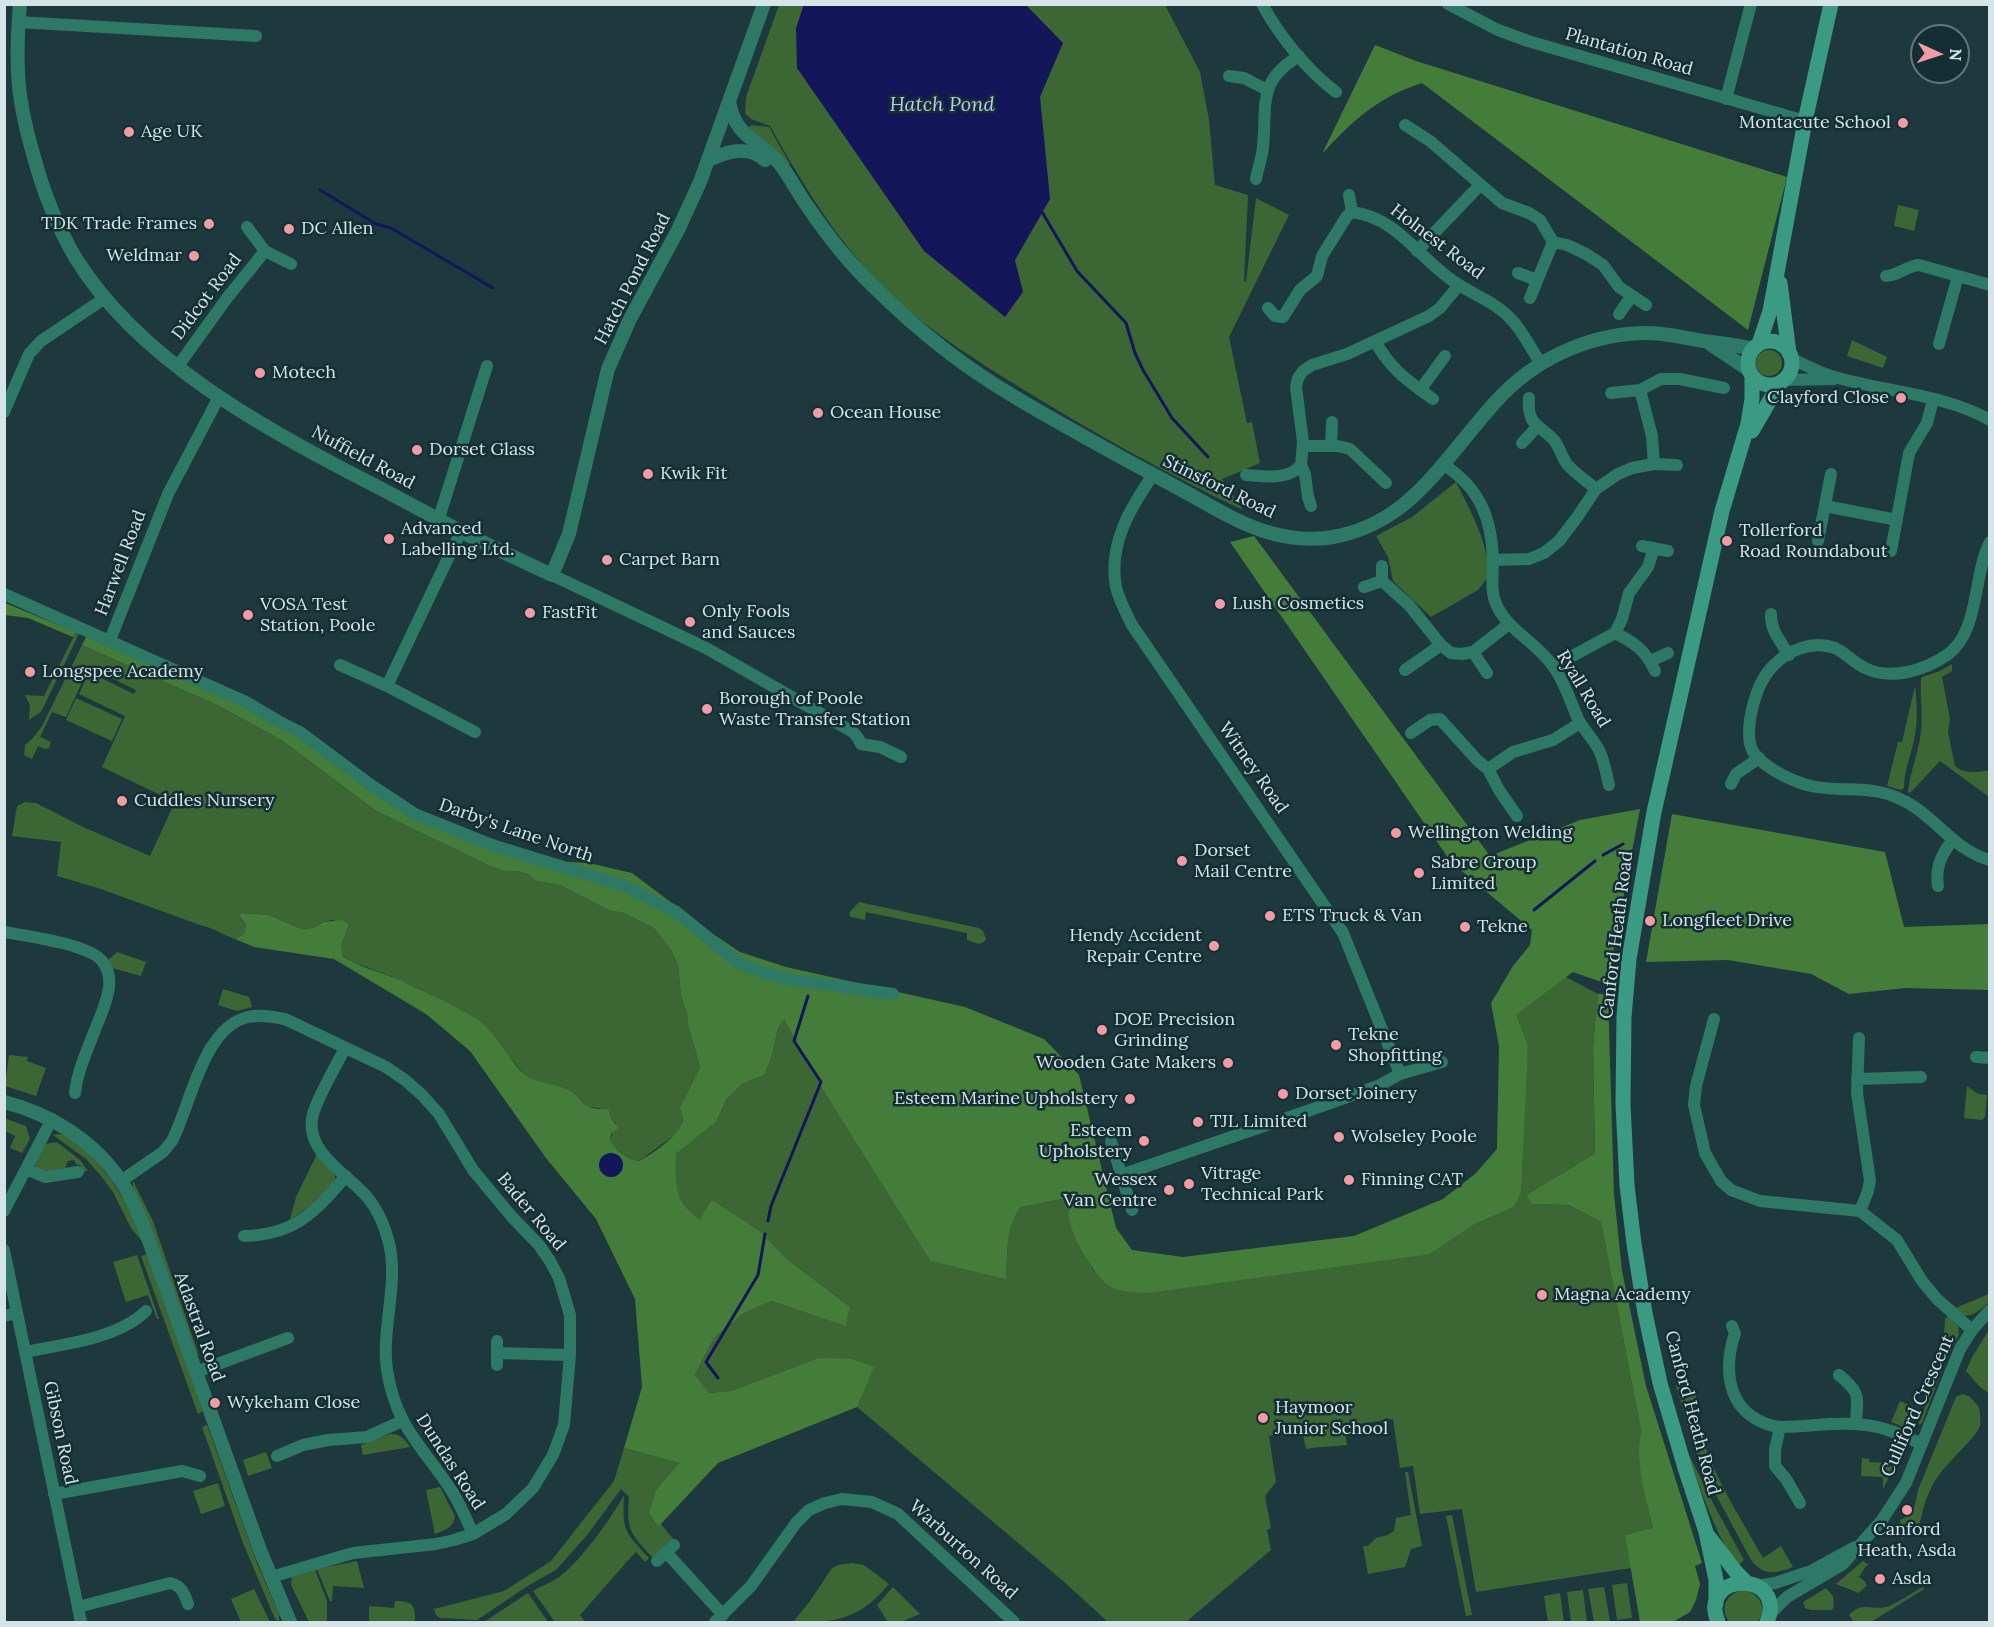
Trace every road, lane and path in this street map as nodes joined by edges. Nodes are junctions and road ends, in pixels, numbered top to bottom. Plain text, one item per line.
1 (20, 4) edge
2 (765, 4) edge
3 (1262, 4) edge
4 (1448, 4) edge
5 (1751, 4) edge
6 (1832, 4) edge
7 (18, 22) junction
8 (256, 36) dead end
9 (1299, 56) junction
10 (1229, 76) dead end
11 (1267, 90) junction
12 (1336, 92) dead end
13 (1726, 99) junction
14 (729, 102) junction
15 (1804, 121) junction
16 (1405, 125) dead end
17 (719, 129) junction
18 (768, 152) junction
19 (709, 160) junction
20 (1256, 179) dead end
21 (1480, 185) junction
22 (1349, 195) dead end
23 (805, 203) junction
24 (1352, 212) junction
25 (247, 227) dead end
26 (1553, 242) junction
27 (1417, 250) junction
28 (265, 251) junction
29 (1779, 253) junction
30 (291, 264) dead end
31 (1518, 273) dead end
32 (1886, 276) dead end
33 (1958, 276) junction
34 (1537, 279) junction
35 (1459, 285) junction
36 (1989, 285) edge
37 (1631, 297) junction
38 (105, 298) junction
39 (1530, 298) dead end
40 (1646, 306) dead end
41 (1268, 308) dead end
42 (1619, 314) dead end
43 (1375, 341) junction
44 (1702, 341) junction
45 (1939, 344) dead end
46 (1756, 346) junction
47 (1790, 355) junction
48 (1445, 356) dead end
49 (1540, 364) junction
50 (178, 366) junction
51 (487, 366) dead end
52 (1750, 373) junction
53 (1841, 379) junction
54 (1782, 381) junction
55 (1724, 388) dead end
56 (1420, 390) junction
57 (1640, 390) junction
58 (1611, 393) dead end
59 (219, 397) junction
60 (1529, 398) dead end
61 (1433, 399) dead end
62 (1934, 400) junction
63 (4, 412) edge
64 (1989, 420) edge
65 (1332, 422) dead end
66 (1537, 427) junction
67 (1522, 443) dead end
68 (1303, 446) junction
69 (1331, 446) junction
70 (1741, 453) junction
71 (1654, 464) junction
72 (1301, 465) junction
73 (1444, 465) junction
74 (1677, 465) dead end
75 (1831, 474) dead end
76 (1153, 475) junction
77 (1246, 475) dead end
78 (1386, 483) dead end
79 (1596, 489) junction
80 (1311, 506) dead end
81 (1825, 506) junction
82 (439, 518) junction
83 (1897, 520) junction
84 (461, 531) junction
85 (1818, 541) dead end
86 (1989, 542) edge
87 (1668, 551) dead end
88 (1891, 551) dead end
89 (1493, 560) junction
90 (1382, 566) dead end
91 (552, 575) junction
92 (1382, 581) junction
93 (1364, 587) dead end
94 (4, 594) edge
95 (1771, 614) dead end
96 (1509, 624) junction
97 (1615, 633) junction
98 (110, 640) junction
99 (1441, 645) junction
100 (1473, 652) junction
101 (1668, 653) dead end
102 (1789, 654) junction
103 (340, 665) dead end
104 (1554, 666) junction
105 (1406, 670) dead end
106 (1487, 673) dead end
107 (387, 686) junction
108 (1580, 723) junction
109 (475, 732) dead end
110 (1411, 733) dead end
111 (902, 757) dead end
112 (1759, 758) junction
113 (1488, 769) junction
114 (1731, 784) dead end
115 (1609, 785) dead end
116 (1517, 816) dead end
117 (1953, 840) junction
118 (1989, 860) edge
119 (1938, 886) dead end
120 (4, 932) edge
121 (893, 994) dead end
122 (1714, 1019) dead end
123 (1859, 1038) dead end
124 (345, 1048) junction
125 (1976, 1057) dead end
126 (1989, 1058) edge
127 (1442, 1062) dead end
128 (1400, 1074) junction
129 (1921, 1077) dead end
130 (1857, 1079) junction
131 (75, 1094) dead end
132 (4, 1102) edge
133 (52, 1119) junction
134 (1111, 1141) dead end
135 (26, 1169) junction
136 (78, 1172) dead end
137 (1121, 1175) junction
138 (346, 1176) junction
139 (121, 1181) junction
140 (1132, 1210) dead end
141 (4, 1211) edge
142 (1860, 1211) junction
143 (244, 1236) dead end
144 (4, 1250) edge
145 (1989, 1310) edge
146 (146, 1311) dead end
147 (10, 1315) edge
148 (1732, 1326) dead end
149 (1972, 1330) junction
150 (288, 1338) dead end
151 (25, 1352) junction
152 (497, 1353) dead end
153 (570, 1355) junction
154 (196, 1372) junction
155 (1839, 1375) dead end
156 (402, 1421) junction
157 (1856, 1424) junction
158 (1779, 1427) junction
159 (1922, 1444) junction
160 (277, 1456) dead end
161 (200, 1476) dead end
162 (54, 1494) junction
163 (1800, 1503) dead end
164 (1706, 1532) junction
165 (473, 1534) junction
166 (1859, 1545) junction
167 (666, 1552) dead end
168 (270, 1577) junction
169 (1751, 1584) junction
170 (188, 1604) dead end
171 (78, 1607) junction
172 (1714, 1614) edge
173 (719, 1619) edge
174 (1769, 1619) edge
175 (81, 1623) edge
176 (290, 1623) edge
177 (1014, 1623) edge

1 - 7 street, Nuffield Road
2 - 14 street, Hatch Pond Road
3 - 9 street
4 - 13 street, Plantation Road
5 - 13 street
6 - 15 main road
7 - 8 street
7 - 38 street, Nuffield Road
9 - 11 street
9 - 12 street
10 - 11 street
11 - 20 street
13 - 15 street, Plantation Road
14 - 17 street, Hatch Pond Road
14 - 18 street, Stinsford Road
15 - 29 main road
16 - 21 street
17 - 18 street, Stinsford Road
17 - 19 street, Hatch Pond Road
18 - 23 street, Stinsford Road
19 - 23 street
19 - 91 street, Hatch Pond Road
21 - 26 street
21 - 27 street
22 - 24 street
23 - 76 street, Stinsford Road
24 - 27 street, Holnest Road
24 - 41 street
25 - 28 street, Didcot Road
26 - 34 street
26 - 37 street
27 - 35 street, Holnest Road
28 - 30 street, Didcot Road
28 - 50 street, Didcot Road
29 - 46 main road
29 - 47 main road
31 - 34 street
32 - 33 street
33 - 36 street
33 - 45 street
34 - 39 street
35 - 43 street
35 - 49 street, Holnest Road
37 - 40 street
37 - 42 street
38 - 50 street, Nuffield Road
38 - 63 street
43 - 56 street
43 - 68 street
44 - 46 street, Stinsford Road
44 - 49 street, Stinsford Road
44 - 52 street, Stinsford Road
46 - 47 main road
46 - 52 main road
47 - 53 street
47 - 54 main road
48 - 56 street
49 - 73 street, Stinsford Road
50 - 59 street, Nuffield Road
51 - 82 street
52 - 54 main road
52 - 70 main road, Canford Heath Road
53 - 54 street
53 - 62 street
54 - 70 main road, Canford Heath Road
55 - 57 street
56 - 61 street
57 - 58 street
57 - 71 street
59 - 82 street, Nuffield Road
59 - 98 street, Harwell Road
60 - 66 street
62 - 64 street
62 - 83 street
65 - 69 street
66 - 67 street
66 - 79 street
68 - 69 street
68 - 72 street
69 - 78 street
70 - 164 main road, Canford Heath Road
71 - 74 street
71 - 79 street
72 - 77 street
72 - 80 street
73 - 76 street, Stinsford Road
73 - 89 street, Ryall Road
75 - 81 street
76 - 128 street, Witney Road
79 - 89 street
81 - 83 street
81 - 85 street
82 - 84 street, Nuffield Road
83 - 88 street
84 - 91 street, Nuffield Road
84 - 107 street
86 - 102 street
87 - 97 street
89 - 96 street, Ryall Road
90 - 92 street
91 - 111 street, Nuffield Road
92 - 93 street
92 - 99 street
94 - 98 street, Harwell Road
95 - 102 street
96 - 100 street
96 - 104 street, Ryall Road
97 - 101 street
97 - 104 street
98 - 121 street, Darby's Lane North
99 - 100 street
99 - 105 street
100 - 106 street
102 - 112 street
103 - 107 street
104 - 108 street, Ryall Road
107 - 109 street
108 - 113 street
108 - 115 street, Ryall Road
110 - 113 street
112 - 114 street
112 - 117 street
113 - 116 street
117 - 118 street
117 - 119 street
120 - 131 street
122 - 142 street
123 - 130 street
124 - 138 street, Dundas Road
124 - 139 street, Bader Road
124 - 153 street, Bader Road
125 - 126 street
127 - 128 street
128 - 137 street
129 - 130 street
130 - 142 street
132 - 133 street, Adastral Road
133 - 135 street
133 - 139 street, Adastral Road
134 - 137 street
135 - 136 street
135 - 141 street
137 - 140 street
138 - 143 street
138 - 156 street, Dundas Road
139 - 154 street, Adastral Road
142 - 149 street
144 - 147 street, Gibson Road
145 - 149 street, Culliford Crescent
146 - 151 street
147 - 151 street, Gibson Road
148 - 158 street
149 - 159 street, Culliford Crescent
150 - 154 street
151 - 162 street, Gibson Road
152 - 153 street
153 - 165 street, Bader Road
154 - 168 street, Adastral Road
155 - 157 street
156 - 160 street
156 - 165 street, Dundas Road
157 - 158 street
157 - 159 street
158 - 163 street
159 - 166 street, Culliford Crescent
161 - 162 street
162 - 171 street, Gibson Road
164 - 169 main road, Canford Heath Road
164 - 172 main road, Canford Heath Road
165 - 168 street, Bader Road
166 - 169 street, Culliford Crescent
166 - 174 street, Culliford Crescent
167 - 173 street, Warburton Road
168 - 176 street, Adastral Road
169 - 172 main road
169 - 174 main road, Canford Heath Road
170 - 171 street
171 - 175 street, Gibson Road
173 - 177 street, Warburton Road

